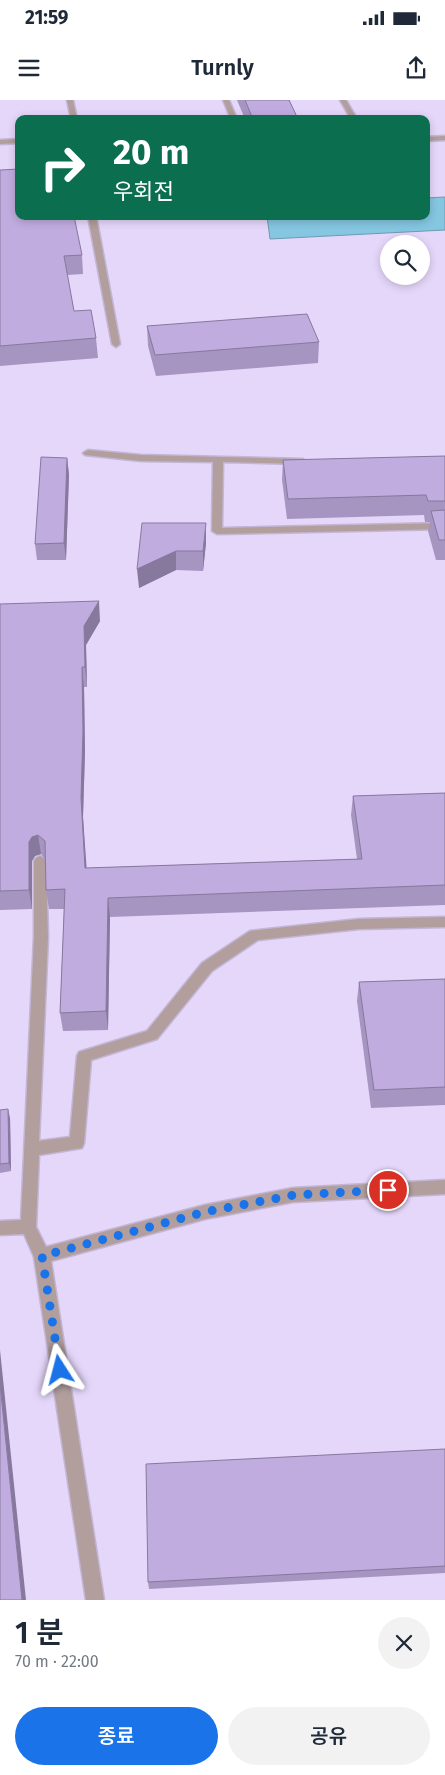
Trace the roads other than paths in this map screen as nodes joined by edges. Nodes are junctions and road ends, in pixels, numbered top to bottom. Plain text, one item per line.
1 (70, 100) edge
2 (226, 100) edge
3 (343, 100) edge
4 (73, 115) edge
5 (232, 115) edge
6 (352, 115) edge
7 (445, 138) edge
8 (430, 139) edge
9 (15, 141) edge
10 (0, 142) edge
11 (93, 220) edge
12 (116, 344) dead end
13 (88, 453) dead end
14 (218, 460) junction
15 (306, 461) edge
16 (445, 526) edge
17 (40, 861) dead end
18 (445, 922) edge
19 (32, 1149) junction
20 (445, 1186) edge
21 (28, 1227) junction
22 (0, 1228) edge
23 (42, 1256) junction
24 (95, 1600) edge

1 - 4 lane
2 - 5 lane
3 - 6 lane
7 - 8 lane
9 - 10 lane
11 - 12 lane
13 - 14 lane
14 - 15 lane
14 - 16 lane
17 - 19 lane
18 - 19 lane
19 - 21 lane
20 - 23 lane
21 - 22 lane
21 - 23 lane
23 - 24 lane

